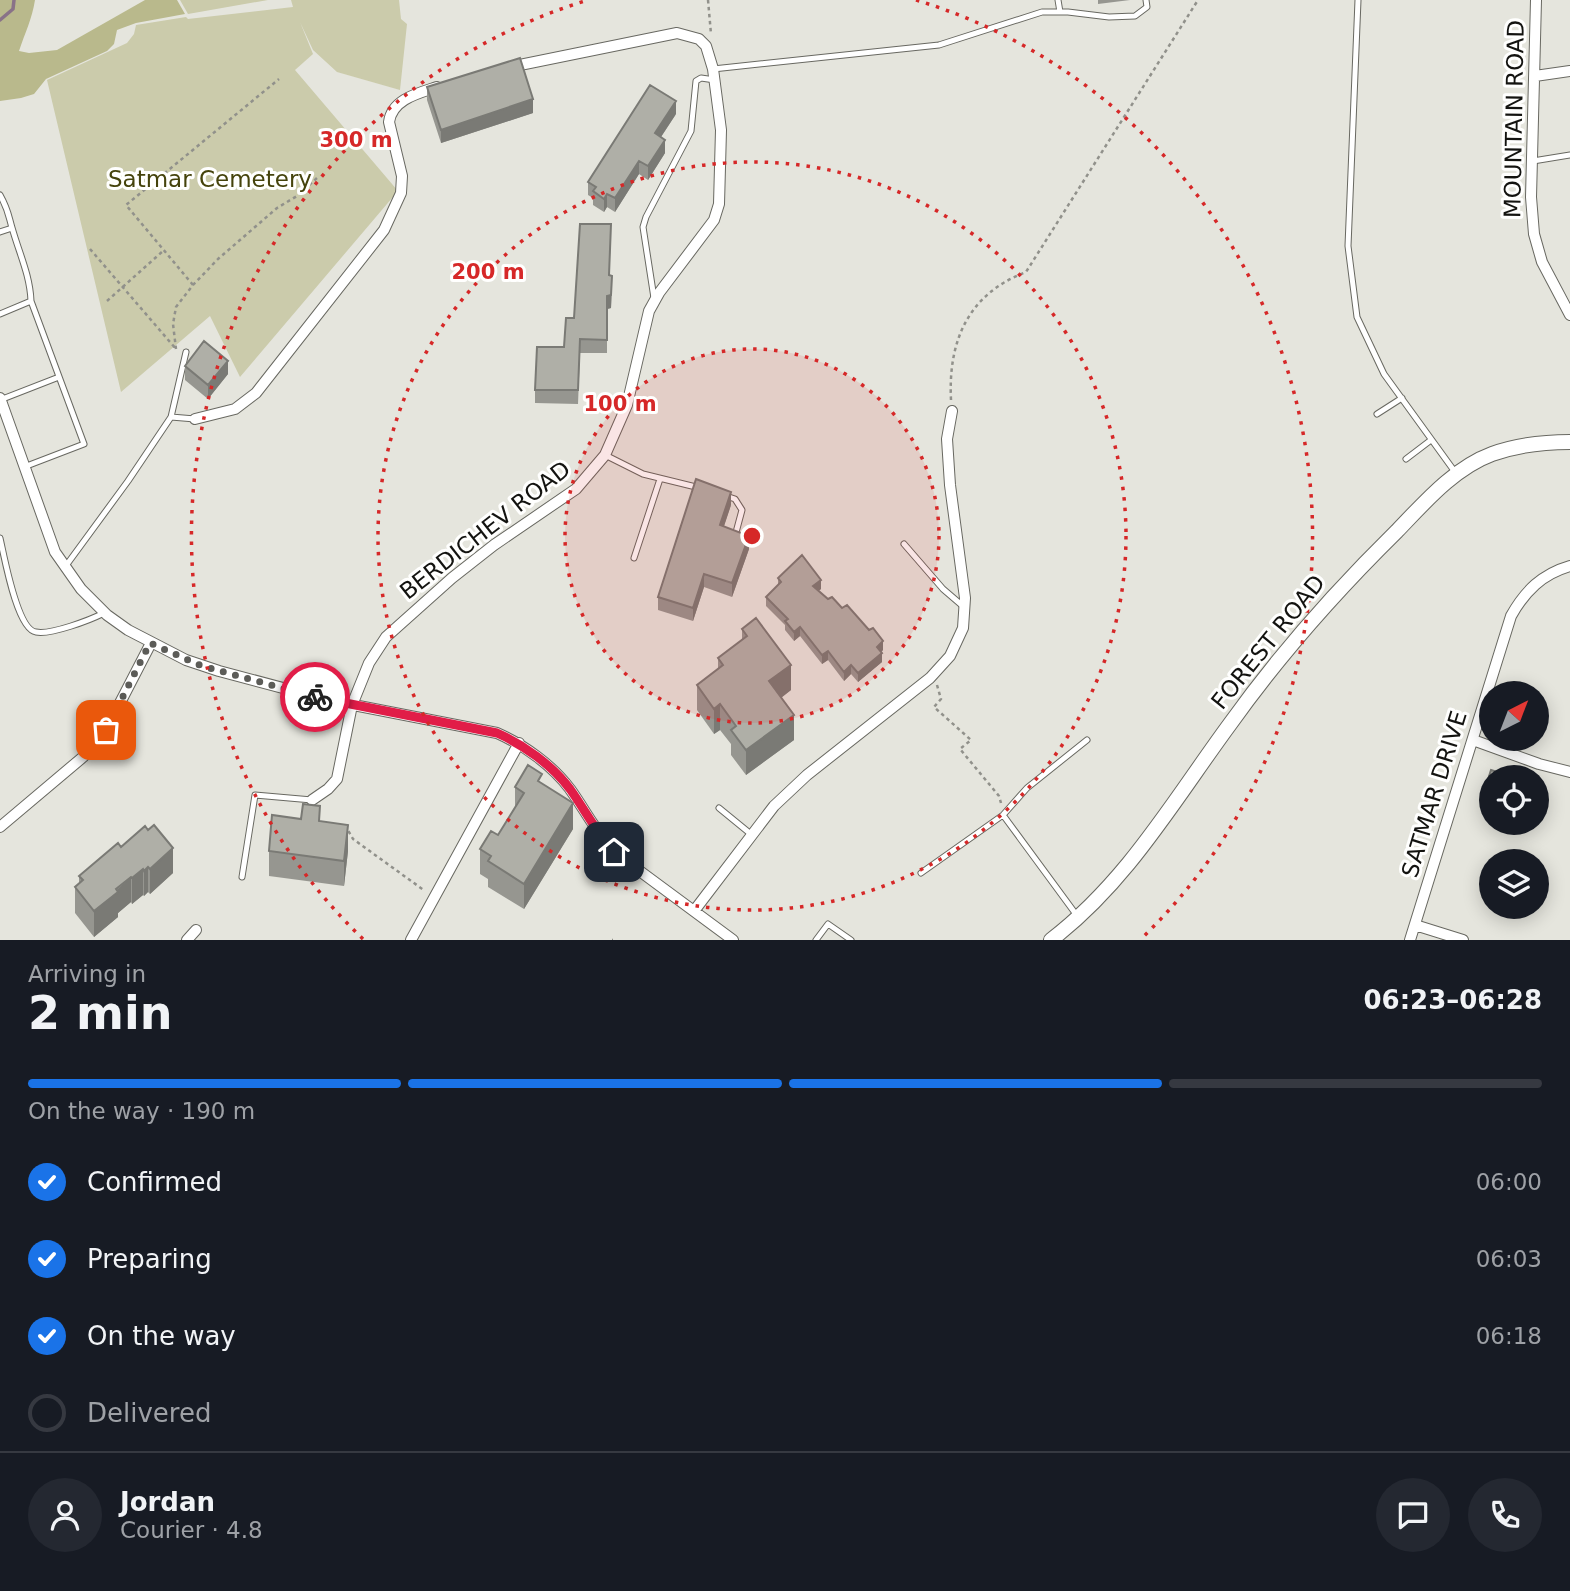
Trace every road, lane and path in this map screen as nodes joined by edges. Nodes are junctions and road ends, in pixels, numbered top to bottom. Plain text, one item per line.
1 (708, 0) edge
2 (1058, 0) edge
3 (1146, 0) edge
4 (1198, 0) edge
5 (1358, 0) edge
6 (1536, 0) edge
7 (1060, 12) junction
8 (706, 46) junction
9 (496, 70) edge
10 (1570, 71) edge
11 (714, 75) junction
12 (1535, 76) junction
13 (279, 79) dead end
14 (453, 82) edge
15 (1570, 155) edge
16 (1533, 160) junction
17 (318, 177) dead end
18 (0, 195) edge
19 (12, 228) junction
20 (0, 232) edge
21 (90, 249) dead end
22 (163, 251) junction
23 (193, 285) junction
24 (121, 287) junction
25 (31, 301) junction
26 (107, 301) dead end
27 (655, 301) junction
28 (0, 314) edge
29 (1570, 315) edge
30 (186, 352) dead end
31 (59, 377) junction
32 (1402, 398) junction
33 (0, 399) edge
34 (952, 411) joint
35 (1377, 414) dead end
36 (172, 416) junction
37 (195, 419) joint
38 (1431, 440) junction
39 (1570, 442) edge
40 (605, 455) junction
41 (1406, 459) dead end
42 (24, 467) junction
43 (1457, 475) junction
44 (660, 479) junction
45 (710, 491) edge
46 (723, 495) edge
47 (735, 536) edge
48 (0, 538) edge
49 (904, 544) dead end
50 (634, 558) dead end
51 (1570, 566) edge
52 (65, 567) junction
53 (964, 607) junction
54 (105, 613) junction
55 (150, 643) junction
56 (930, 678) junction
57 (352, 705) junction
58 (1087, 740) dead end
59 (1473, 740) junction
60 (519, 743) junction
61 (1570, 772) edge
62 (312, 800) joint
63 (719, 808) dead end
64 (1003, 815) junction
65 (345, 825) edge
66 (0, 827) edge
67 (752, 835) junction
68 (921, 873) dead end
69 (242, 877) dead end
70 (433, 897) junction
71 (694, 911) junction
72 (1079, 919) junction
73 (1415, 925) junction
74 (196, 930) dead end
75 (187, 940) edge
76 (411, 940) edge
77 (733, 940) edge
78 (816, 940) edge
79 (851, 940) edge
80 (1051, 940) edge
81 (1410, 940) edge
82 (1463, 940) edge

1 - 8 path
2 - 7 lane
3 - 7 lane
4 - 34 path
5 - 32 lane
6 - 12 street, MOUNTAIN ROAD
7 - 11 lane
8 - 9 street
8 - 11 street, BERDICHEV ROAD
10 - 12 street
11 - 27 street, BERDICHEV ROAD
11 - 27 lane
12 - 16 street, MOUNTAIN ROAD
13 - 22 path
14 - 37 street
15 - 16 lane
16 - 29 street, MOUNTAIN ROAD
17 - 23 path
18 - 19 lane
19 - 20 lane
19 - 25 lane
21 - 24 path
22 - 23 path
22 - 24 path
23 - 24 path
24 - 26 path
25 - 28 lane
25 - 31 lane
27 - 40 street, BERDICHEV ROAD
30 - 36 lane
31 - 33 lane
31 - 42 lane
32 - 35 lane
32 - 38 lane
33 - 42 street
34 - 53 street
36 - 37 lane
36 - 52 lane
38 - 41 lane
38 - 43 lane
39 - 43 street, FOREST ROAD
40 - 44 lane
40 - 57 street, BERDICHEV ROAD
42 - 52 street
43 - 72 street, FOREST ROAD
44 - 45 lane
44 - 50 lane
46 - 47 lane
48 - 54 lane
49 - 53 lane
51 - 59 street, SATMAR DRIVE
52 - 54 street
53 - 56 street
54 - 55 street
55 - 57 street
55 - 66 street
56 - 64 path
56 - 67 street
57 - 60 street
57 - 62 street, BERDICHEV ROAD
58 - 64 lane
59 - 61 street
59 - 73 street, SATMAR DRIVE
60 - 70 street
60 - 71 street
62 - 69 lane
63 - 67 lane
64 - 68 lane
64 - 72 lane
65 - 70 path
67 - 71 street
70 - 76 street
71 - 77 street
72 - 80 street, FOREST ROAD
73 - 81 street, SATMAR DRIVE
73 - 82 street
74 - 75 street
78 - 79 lane

